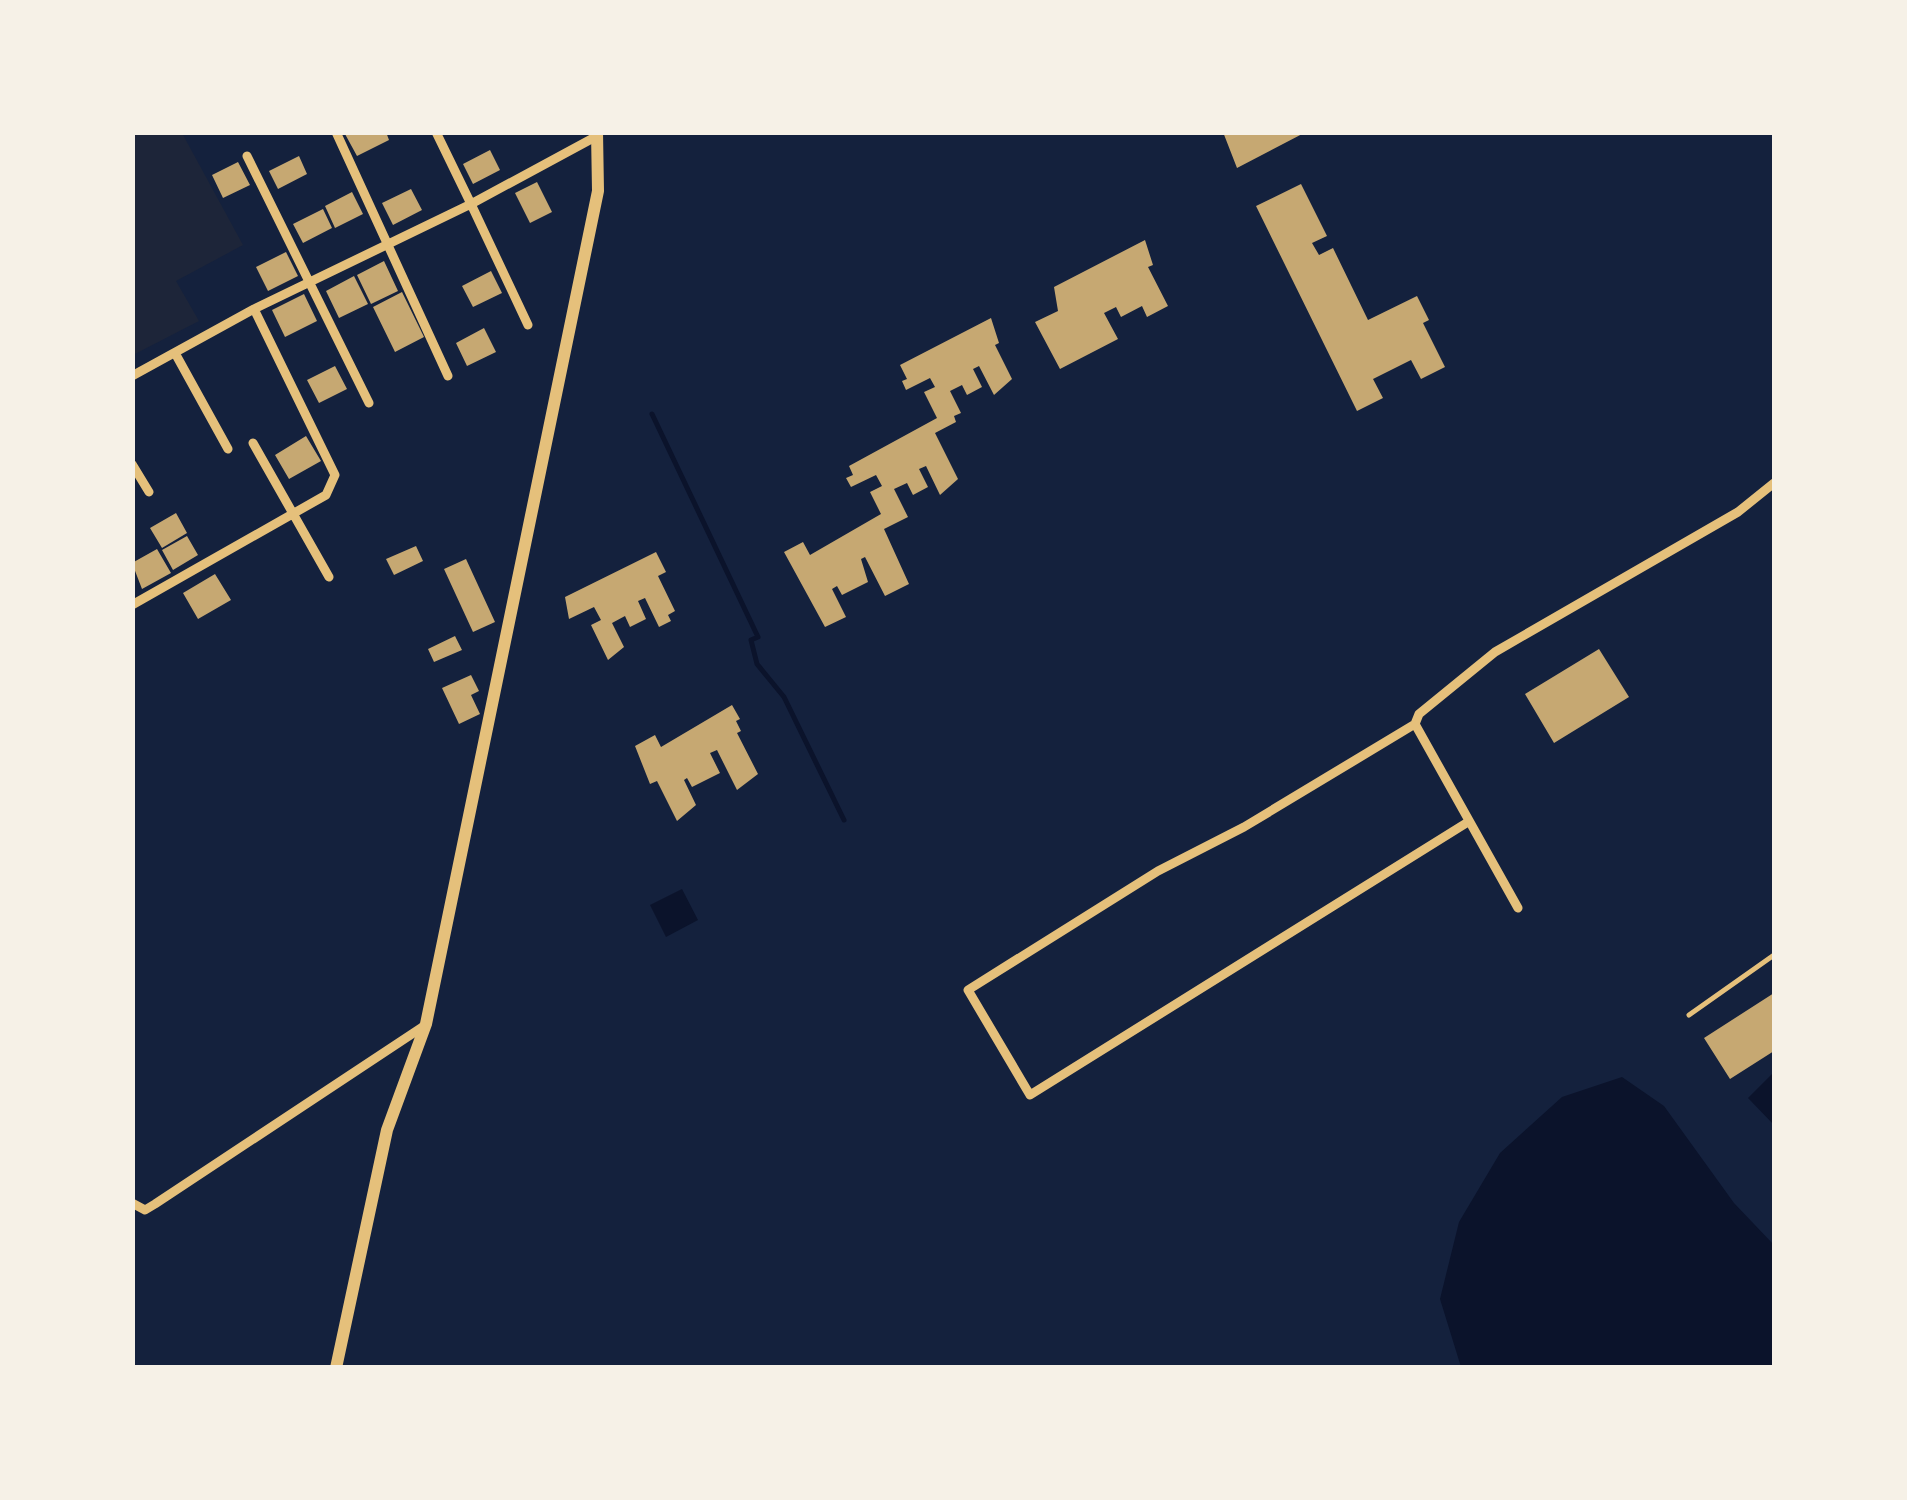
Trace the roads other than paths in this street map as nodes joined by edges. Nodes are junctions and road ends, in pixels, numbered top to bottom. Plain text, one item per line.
1 (336, 132) edge
2 (436, 132) edge
3 (597, 134) edge
4 (246, 156) dead end
5 (471, 204) junction
6 (388, 244) junction
7 (309, 282) junction
8 (254, 310) junction
9 (528, 326) dead end
10 (176, 352) junction
11 (132, 376) edge
12 (448, 376) dead end
13 (369, 402) dead end
14 (252, 443) dead end
15 (228, 449) dead end
16 (132, 464) edge
17 (1774, 484) edge
18 (149, 492) dead end
19 (294, 516) junction
20 (329, 577) dead end
21 (132, 604) edge
22 (1415, 724) junction
23 (1468, 822) junction
24 (1518, 908) dead end
25 (1774, 955) edge
26 (1690, 1015) dead end
27 (426, 1024) junction
28 (132, 1204) edge
29 (336, 1368) edge

1 - 6 street
2 - 5 street
3 - 5 street
3 - 27 main road
4 - 7 street
5 - 6 street
5 - 9 street
6 - 7 street
6 - 12 street
7 - 8 street
7 - 13 street
8 - 10 street
8 - 19 street
10 - 11 street
10 - 15 street
14 - 19 street
16 - 18 street
17 - 22 street
19 - 20 street
19 - 21 street
22 - 23 street
22 - 23 street
23 - 24 street
25 - 26 lane
27 - 28 street
27 - 29 main road

